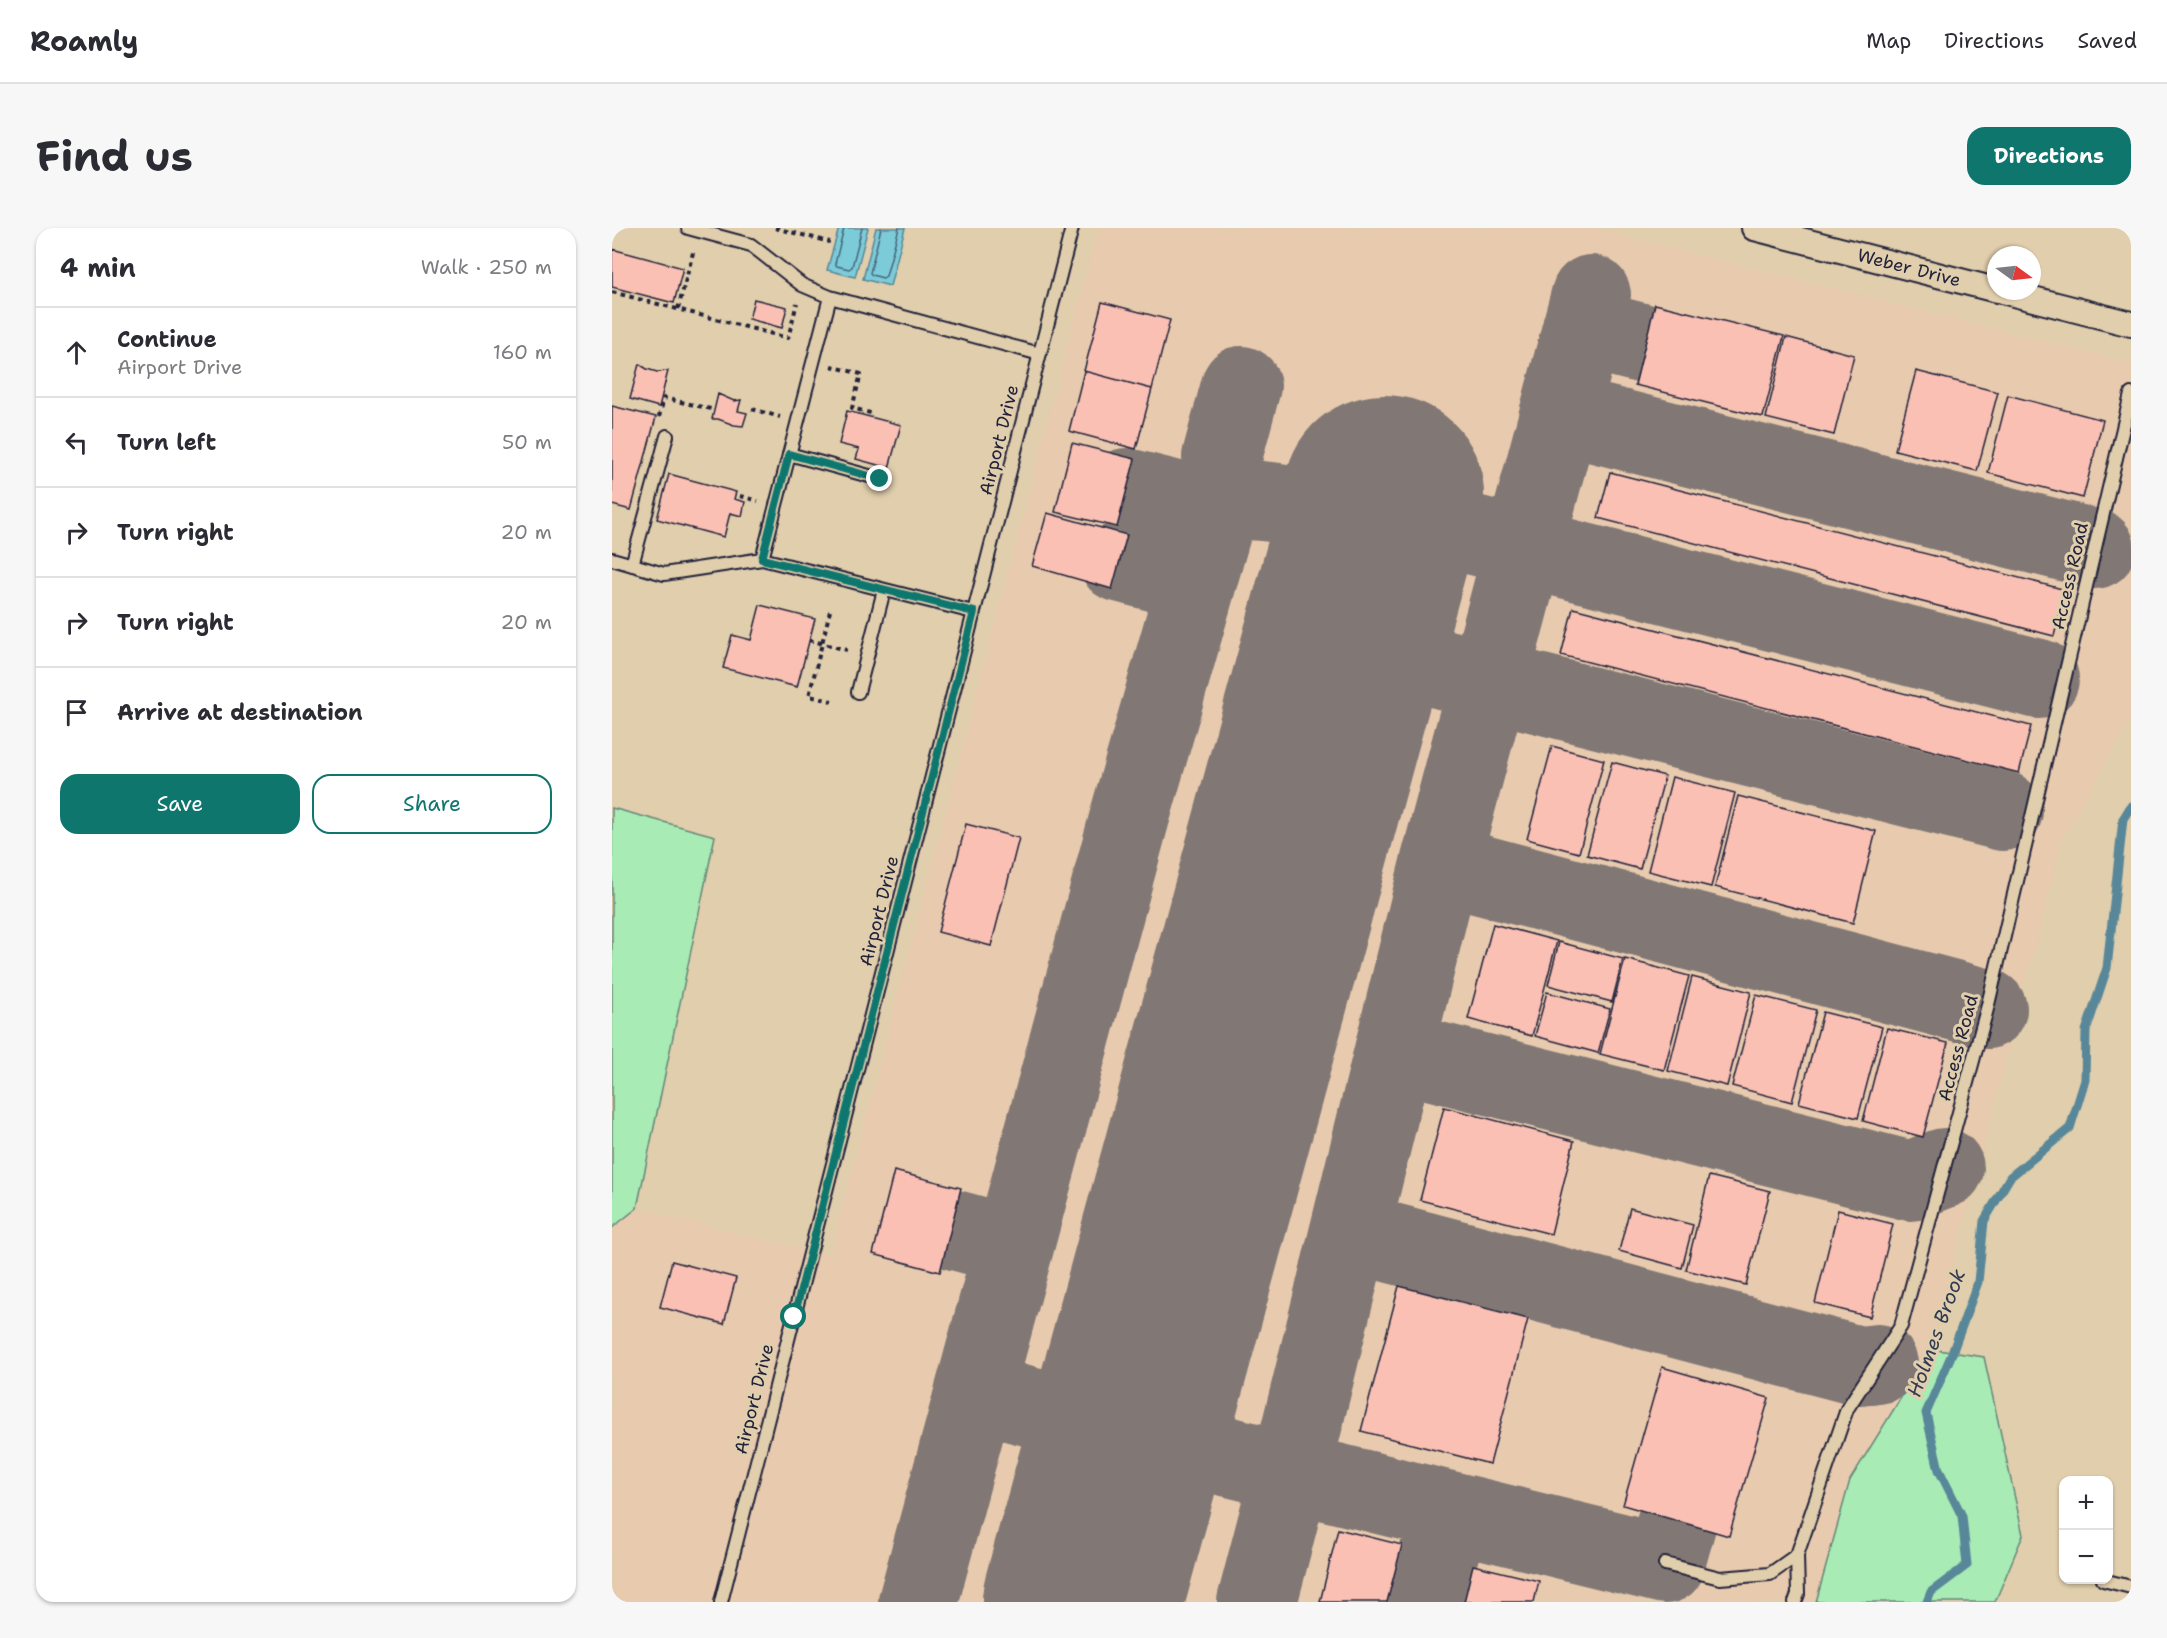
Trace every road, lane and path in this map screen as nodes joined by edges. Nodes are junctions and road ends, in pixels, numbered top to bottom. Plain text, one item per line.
1 (775, 228) edge
2 (1072, 228) edge
3 (1754, 228) edge
4 (693, 229) edge
5 (830, 242) dead end
6 (802, 285) junction
7 (1987, 288) edge
8 (612, 292) edge
9 (830, 297) junction
10 (2037, 300) edge
11 (678, 309) junction
12 (2131, 324) edge
13 (1040, 354) junction
14 (813, 361) junction
15 (2131, 394) edge
16 (711, 409) dead end
17 (874, 414) dead end
18 (656, 427) dead end
19 (667, 436) dead end
20 (789, 454) junction
21 (880, 479) dead end
22 (612, 559) edge
23 (762, 559) junction
24 (632, 565) junction
25 (884, 590) junction
26 (830, 611) dead end
27 (974, 612) junction
28 (809, 640) dead end
29 (823, 644) junction
30 (847, 650) dead end
31 (858, 692) dead end
32 (832, 701) dead end
33 (1797, 1555) junction
34 (1665, 1564) dead end
35 (2113, 1582) edge
36 (2131, 1587) edge
37 (721, 1602) edge
38 (1795, 1602) edge

1 - 5 path
2 - 13 lane, Airport Drive
3 - 7 street, Weber Drive
4 - 6 lane
4 - 11 path
6 - 9 lane
6 - 11 path
8 - 11 path
9 - 13 lane
9 - 14 lane
10 - 12 street
13 - 27 lane, Airport Drive
14 - 17 path
14 - 20 lane
15 - 33 lane, Access Road
16 - 18 path
19 - 24 lane
20 - 21 lane
20 - 23 lane
22 - 24 lane
23 - 24 lane
23 - 25 lane
25 - 27 lane
25 - 31 lane
26 - 29 path
27 - 37 lane, Airport Drive
28 - 29 path
29 - 30 path
29 - 32 path
33 - 34 lane
33 - 38 lane
35 - 36 lane

